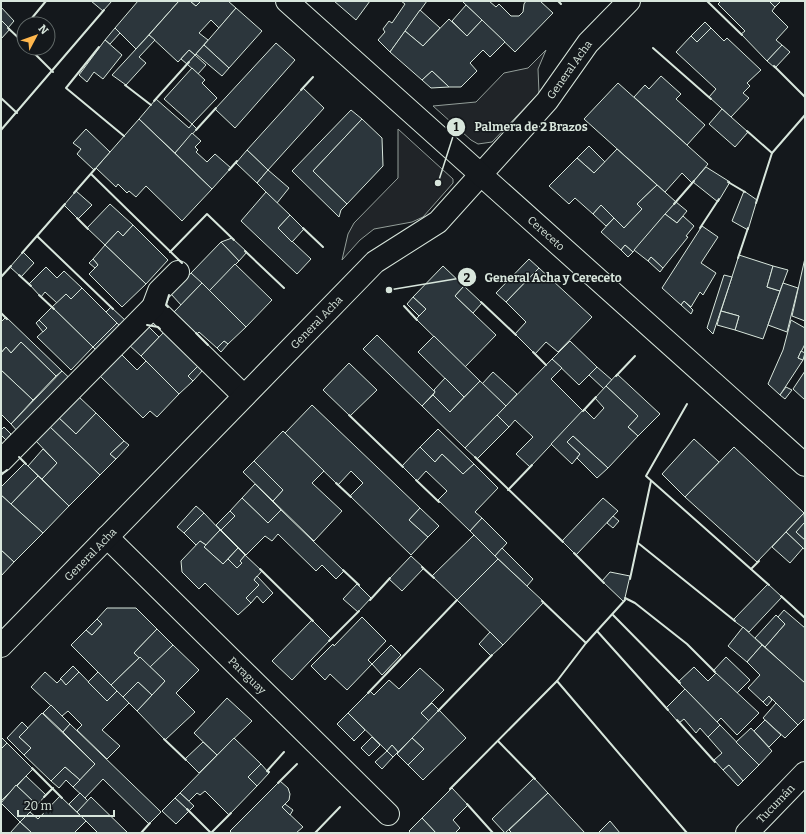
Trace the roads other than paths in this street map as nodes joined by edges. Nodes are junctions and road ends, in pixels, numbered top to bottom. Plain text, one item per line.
1 (287, 1) edge
2 (629, 1) edge
3 (480, 175) junction
4 (178, 272) dead end
5 (153, 307) junction
6 (244, 396) junction
7 (1, 461) edge
8 (805, 465) edge
9 (107, 537) junction
10 (1, 646) edge
11 (805, 773) edge
12 (388, 814) dead end
13 (747, 833) edge

1 - 3 street, Cereceto
2 - 3 street, General Acha
3 - 6 street, General Acha
3 - 8 street, Cereceto
4 - 5 street
5 - 6 street
5 - 7 street
6 - 9 street, General Acha
9 - 10 street, General Acha
9 - 12 street, Paraguay
11 - 13 street, Tucumán

